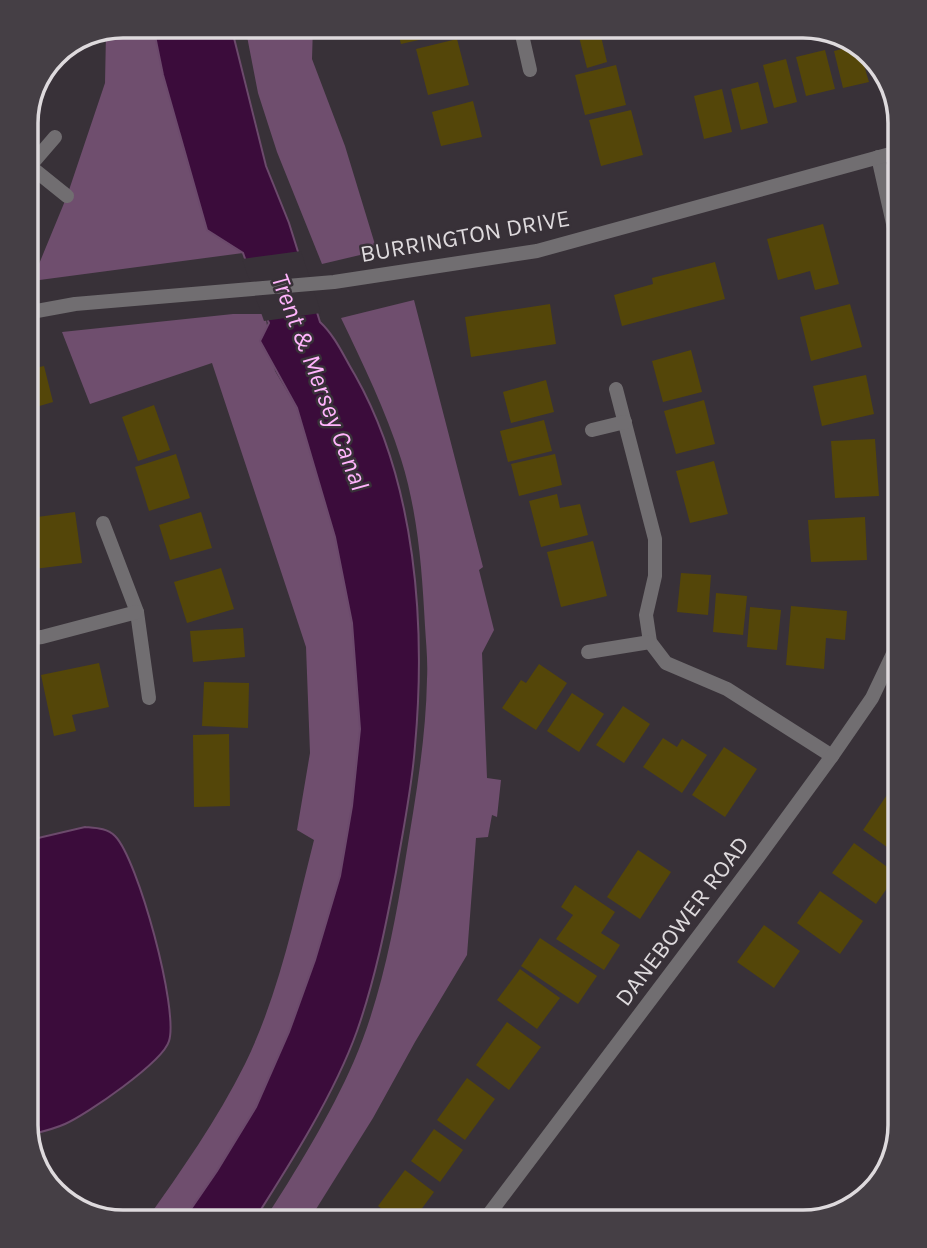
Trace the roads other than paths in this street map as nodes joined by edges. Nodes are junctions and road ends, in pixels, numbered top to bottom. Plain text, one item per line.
1 (523, 39) edge
2 (530, 71) dead end
3 (55, 137) dead end
4 (39, 153) edge
5 (888, 154) edge
6 (878, 157) junction
7 (39, 173) edge
8 (67, 196) dead end
9 (888, 201) edge
10 (39, 311) edge
11 (616, 389) dead end
12 (625, 422) junction
13 (592, 430) dead end
14 (103, 523) dead end
15 (137, 612) junction
16 (38, 637) edge
17 (650, 642) junction
18 (588, 652) dead end
19 (888, 664) edge
20 (149, 698) dead end
21 (832, 755) junction
22 (492, 1210) edge

1 - 2 street
3 - 4 street
5 - 6 street, BURRINGTON DRIVE
6 - 9 street
6 - 10 street, BURRINGTON DRIVE
7 - 8 street
11 - 12 street
12 - 13 street
12 - 17 street
14 - 15 street
15 - 16 street
15 - 20 street
17 - 18 street
17 - 21 street
19 - 21 street, DANEBOWER ROAD
21 - 22 street, DANEBOWER ROAD

